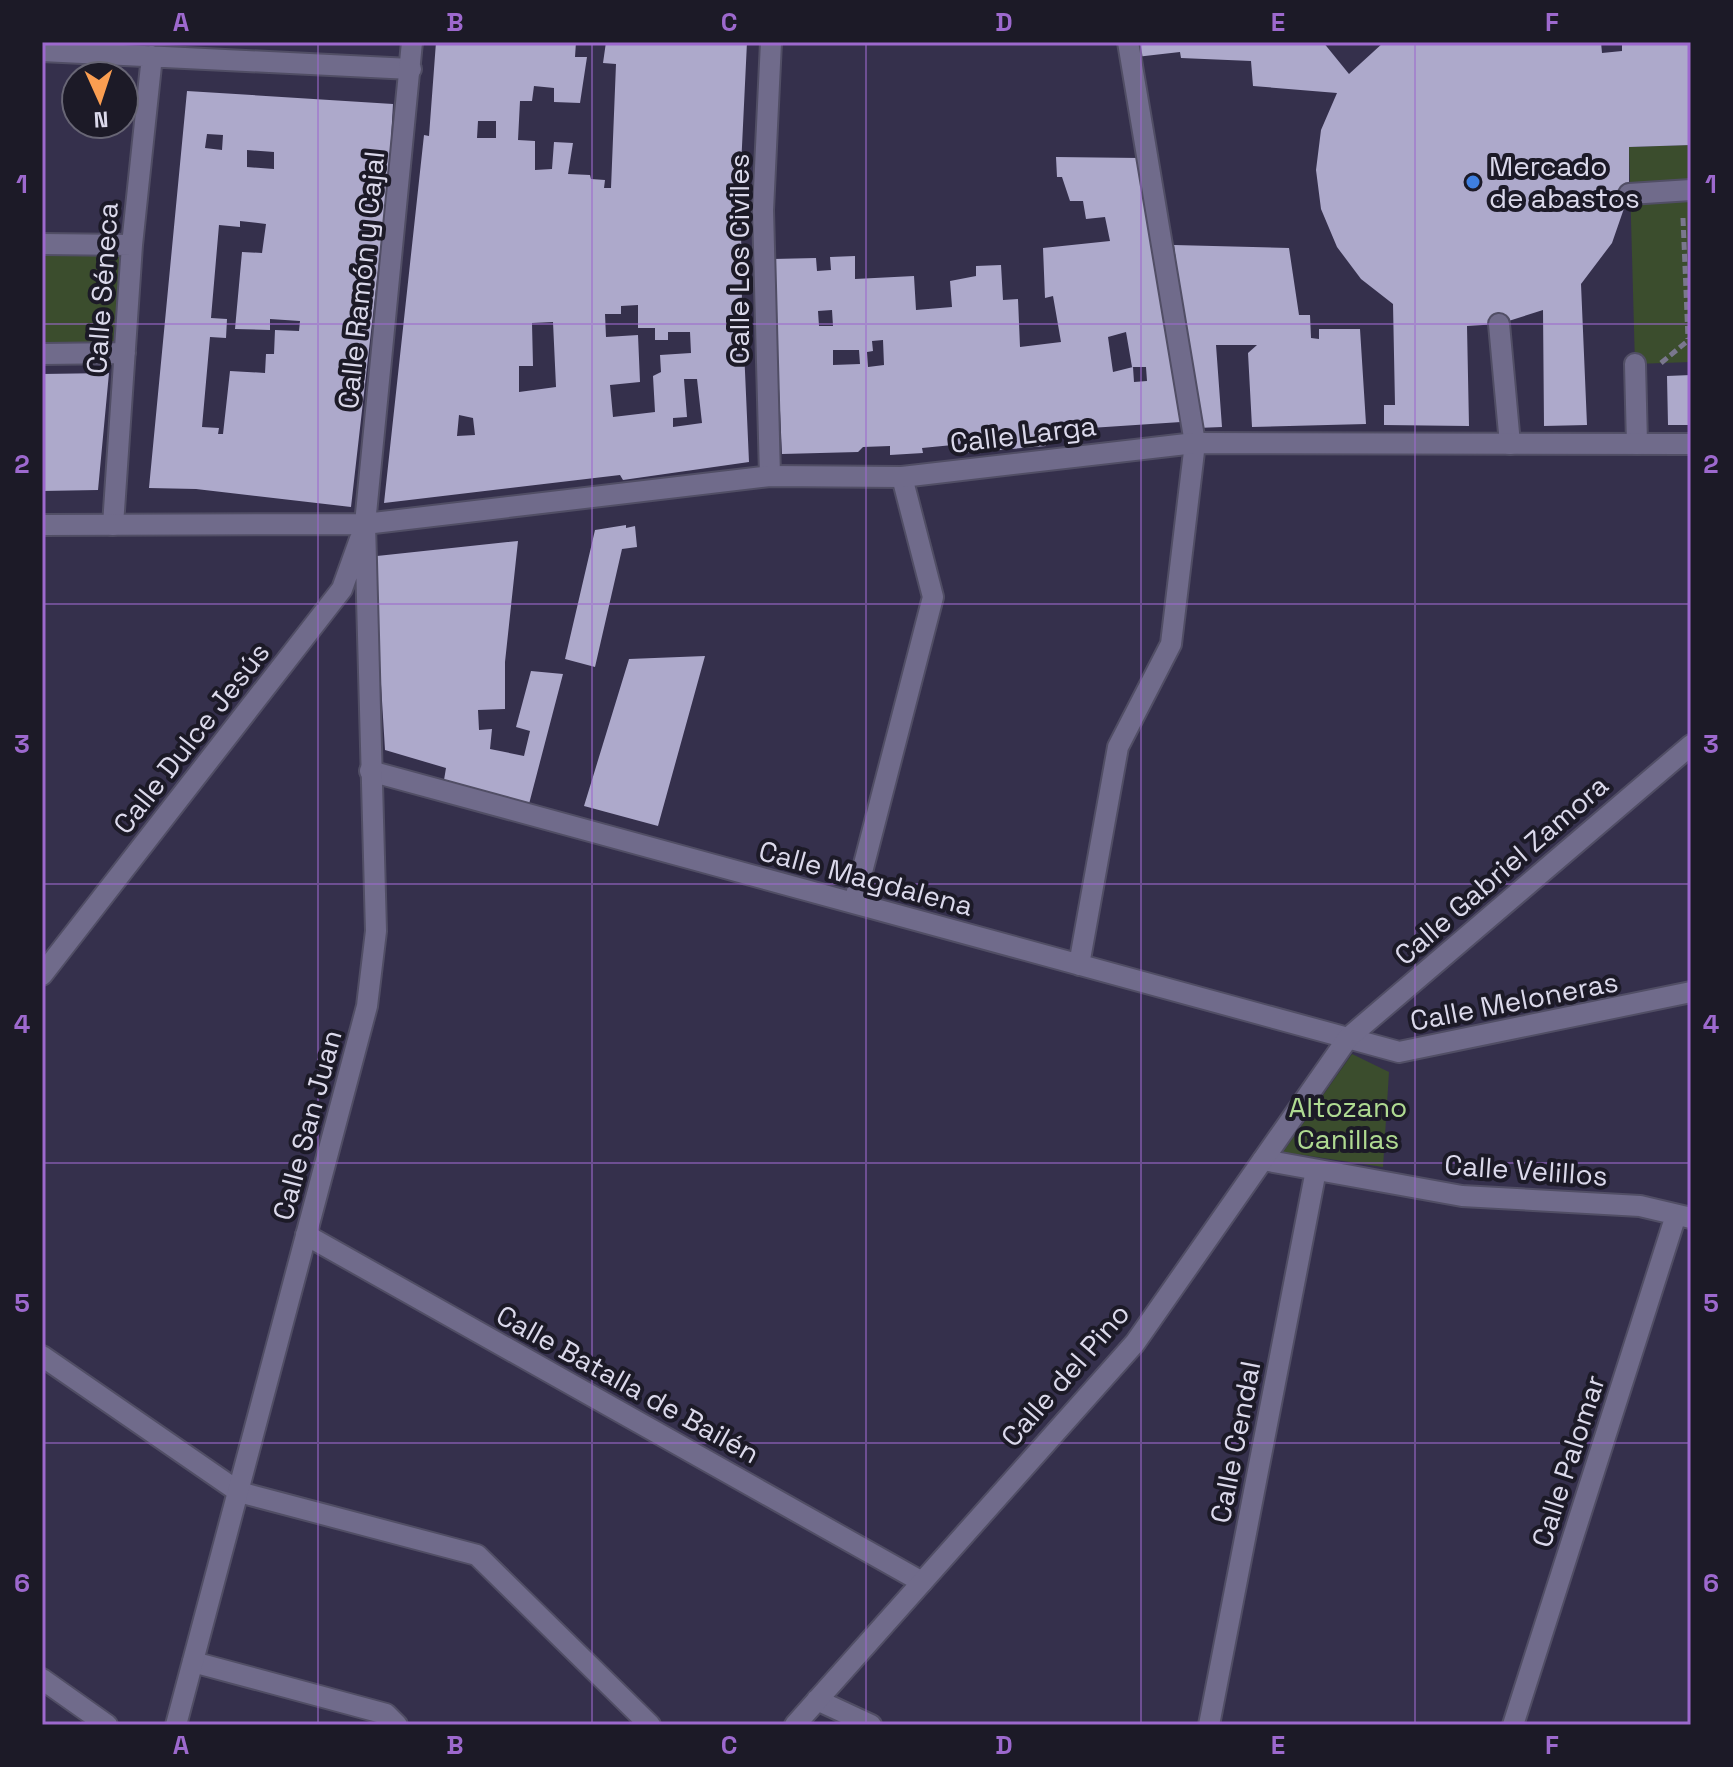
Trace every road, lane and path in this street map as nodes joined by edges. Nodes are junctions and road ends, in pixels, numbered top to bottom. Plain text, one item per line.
1 (412, 42) edge
2 (771, 42) edge
3 (1128, 42) edge
4 (123, 48) edge
5 (42, 51) edge
6 (152, 56) junction
7 (411, 69) junction
8 (1691, 190) edge
9 (1629, 194) dead end
10 (1682, 213) dead end
11 (42, 244) edge
12 (132, 245) junction
13 (1688, 263) edge
14 (1689, 300) edge
15 (1499, 324) dead end
16 (1691, 339) edge
17 (125, 353) junction
18 (42, 354) edge
19 (1635, 364) dead end
20 (1195, 443) junction
21 (1510, 444) junction
22 (1637, 444) junction
23 (1691, 444) edge
24 (770, 476) junction
25 (902, 477) junction
26 (365, 524) junction
27 (42, 525) edge
28 (113, 525) junction
29 (1691, 745) edge
30 (370, 771) junction
31 (854, 903) junction
32 (1079, 965) junction
33 (42, 975) edge
34 (1691, 992) edge
35 (1348, 1038) junction
36 (1263, 1160) junction
37 (1316, 1170) junction
38 (1684, 1217) edge
39 (306, 1235) junction
40 (42, 1356) edge
41 (239, 1492) junction
42 (922, 1582) junction
43 (193, 1662) junction
44 (42, 1679) edge
45 (817, 1700) junction
46 (107, 1725) edge
47 (176, 1725) edge
48 (397, 1725) edge
49 (650, 1725) edge
50 (795, 1725) edge
51 (871, 1725) edge
52 (1209, 1725) edge
53 (1513, 1725) edge

1 - 7 street, Calle Ramón y Cajal
2 - 24 street, Calle Los Civiles
3 - 20 street
4 - 5 street
4 - 6 street
6 - 7 street
6 - 12 street, Calle Séneca
7 - 26 street, Calle Ramón y Cajal
8 - 9 street
10 - 13 path
11 - 12 street
12 - 17 street, Calle Séneca
13 - 14 path
14 - 16 path
15 - 21 street
17 - 18 street
17 - 28 street, Calle Séneca
19 - 22 street
20 - 21 street, Calle Larga
20 - 25 street, Calle Larga
20 - 32 street
21 - 22 street, Calle Larga
22 - 23 street, Calle Larga
24 - 25 street, Calle Larga
24 - 26 street, Calle Larga
25 - 31 street
26 - 28 street, Calle Larga
26 - 30 street, Calle San Juan
26 - 33 street, Calle Dulce Jesús
27 - 28 street, Calle Larga
29 - 35 street, Calle Gabriel Zamora
30 - 31 street, Calle Magdalena
30 - 39 street, Calle San Juan
31 - 32 street, Calle Magdalena
32 - 35 street, Calle Magdalena
34 - 35 street, Calle Meloneras
35 - 36 street, Calle del Pino
36 - 37 street, Calle Velillos
36 - 42 street, Calle del Pino
37 - 38 street, Calle Velillos
37 - 52 street, Calle Cendal
38 - 53 street, Calle Palomar
39 - 41 street, Calle San Juan
39 - 42 street, Calle Batalla de Bailén
40 - 41 street
41 - 43 street, Calle San Juan
41 - 49 street
42 - 45 street, Calle del Pino
43 - 47 street, Calle San Juan
43 - 48 street
44 - 46 street
45 - 50 street, Calle del Pino
45 - 51 street

